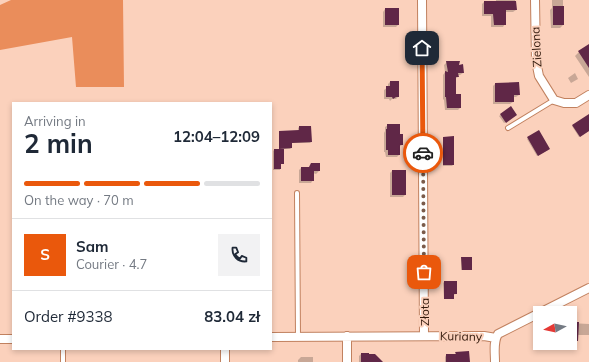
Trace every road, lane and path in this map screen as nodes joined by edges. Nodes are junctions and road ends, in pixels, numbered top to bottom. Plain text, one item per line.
1 (422, 0) edge
2 (534, 0) edge
3 (589, 95) edge
4 (554, 100) junction
5 (508, 128) dead end
6 (296, 193) dead end
7 (589, 288) edge
8 (347, 336) junction
9 (424, 336) junction
10 (272, 337) edge
11 (298, 337) junction
12 (496, 338) junction
13 (12, 339) edge
14 (0, 340) edge
15 (64, 350) edge
16 (225, 350) edge
17 (64, 362) edge
18 (224, 362) edge
19 (347, 362) edge
20 (495, 362) edge

1 - 9 street, Złota
2 - 4 street, Zielona
3 - 4 street
4 - 5 lane
6 - 11 lane
7 - 12 street, Kuriany
8 - 9 street, Kuriany
8 - 11 street, Kuriany
8 - 19 street
9 - 12 street, Kuriany
10 - 11 street, Kuriany
12 - 20 street
13 - 14 street
15 - 17 lane
16 - 18 street

